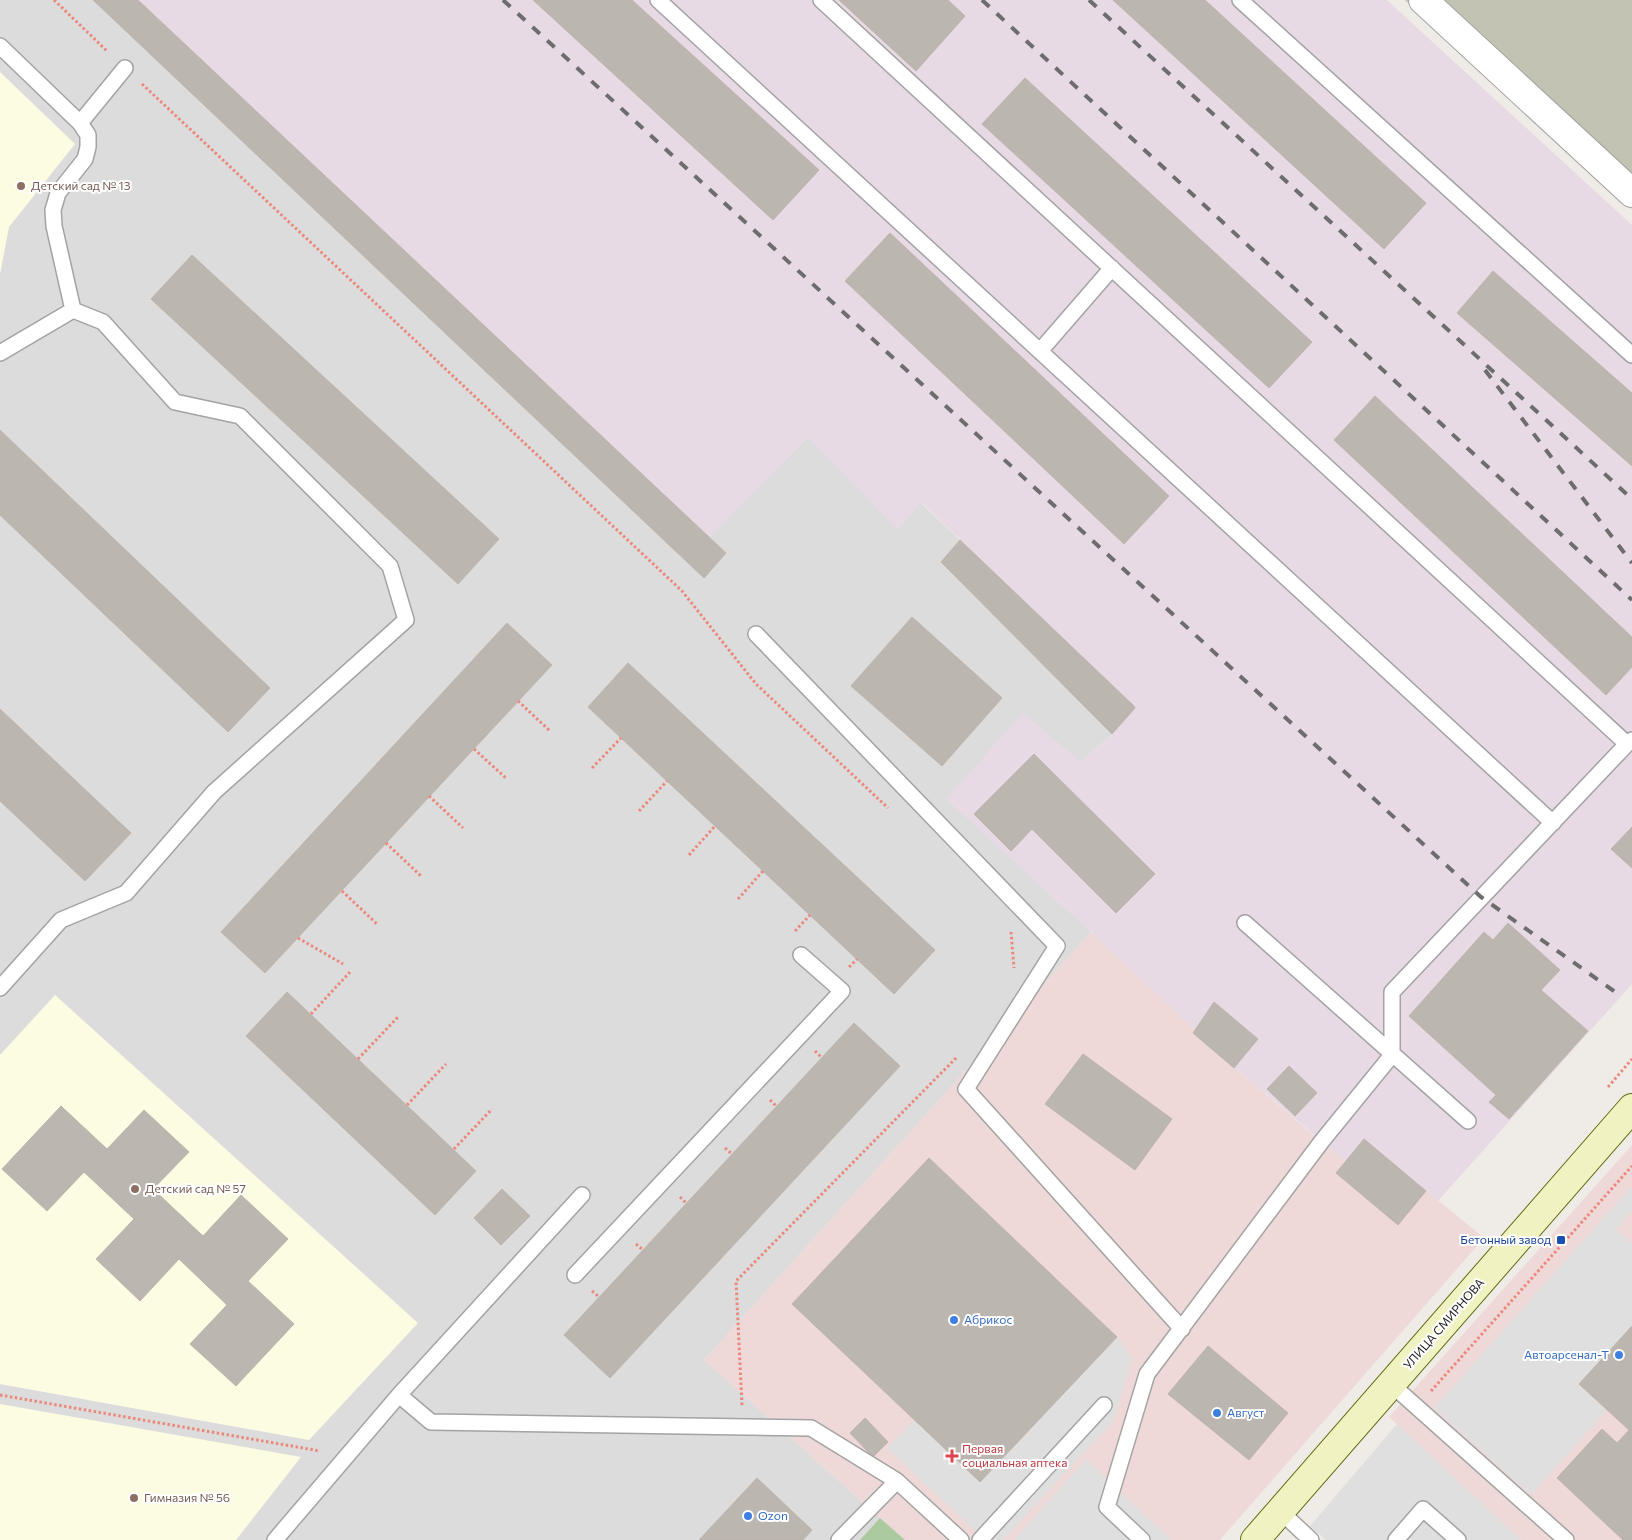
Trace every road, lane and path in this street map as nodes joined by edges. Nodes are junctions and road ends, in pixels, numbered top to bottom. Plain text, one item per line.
1 (54, 0) edge
2 (658, 0) edge
3 (821, 0) edge
4 (1240, 0) edge
5 (1423, 0) edge
6 (0, 46) edge
7 (125, 68) junction
8 (80, 124) junction
9 (1632, 193) edge
10 (1112, 268) junction
11 (73, 310) junction
12 (1040, 351) junction
13 (0, 353) edge
14 (1632, 355) edge
15 (756, 634) dead end
16 (518, 701) dead end
17 (550, 731) dead end
18 (621, 738) dead end
19 (1630, 742) edge
20 (474, 749) dead end
21 (592, 768) dead end
22 (506, 779) dead end
23 (667, 781) dead end
24 (430, 796) dead end
25 (639, 811) dead end
26 (894, 813) dead end
27 (1553, 823) junction
28 (715, 826) dead end
29 (463, 828) dead end
30 (386, 843) dead end
31 (689, 855) dead end
32 (763, 872) dead end
33 (421, 876) dead end
34 (342, 891) dead end
35 (738, 899) dead end
36 (810, 916) dead end
37 (1245, 923) dead end
38 (378, 925) dead end
39 (1011, 932) dead end
40 (792, 935) dead end
41 (298, 938) dead end
42 (801, 955) dead end
43 (343, 964) dead end
44 (1014, 968) dead end
45 (350, 972) dead end
46 (0, 988) edge
47 (310, 1014) dead end
48 (398, 1018) dead end
49 (960, 1053) dead end
50 (1392, 1055) junction
51 (358, 1060) dead end
52 (446, 1064) dead end
53 (406, 1105) dead end
54 (1632, 1108) edge
55 (492, 1109) dead end
56 (1468, 1121) dead end
57 (454, 1150) dead end
58 (1632, 1166) edge
59 (582, 1195) dead end
60 (575, 1275) dead end
61 (1182, 1329) junction
62 (1391, 1384) junction
63 (0, 1395) edge
64 (399, 1395) junction
65 (1104, 1405) dead end
66 (1417, 1408) junction
67 (744, 1428) junction
68 (348, 1455) junction
69 (897, 1481) junction
70 (1280, 1511) junction
71 (276, 1540) edge
72 (839, 1540) edge
73 (961, 1540) edge
74 (980, 1540) edge
75 (1142, 1540) edge
76 (1255, 1540) edge
77 (1311, 1540) edge
78 (1396, 1540) edge
79 (1458, 1540) edge
80 (1566, 1540) edge

1 - 7 path
2 - 12 lane
3 - 10 lane
4 - 14 lane
5 - 9 street
6 - 8 lane
7 - 8 lane
7 - 26 path
8 - 11 lane
10 - 12 lane
10 - 19 lane
11 - 13 lane
11 - 46 lane
12 - 27 lane
15 - 61 lane
16 - 17 path
18 - 21 path
19 - 27 lane
20 - 22 path
23 - 25 path
24 - 29 path
27 - 50 lane
28 - 31 path
30 - 33 path
32 - 35 path
34 - 38 path
36 - 40 path
37 - 50 lane
39 - 44 path
41 - 43 path
42 - 60 lane
45 - 47 path
48 - 51 path
49 - 67 path
50 - 56 lane
50 - 61 lane
52 - 53 path
54 - 62 main road, УЛИЦА СМИРНОВА
55 - 57 path
58 - 66 path
59 - 64 lane
61 - 75 lane
62 - 66 lane
62 - 70 main road, УЛИЦА СМИРНОВА
63 - 68 path
64 - 67 lane
64 - 68 lane
65 - 74 lane
66 - 80 lane
67 - 69 lane
68 - 71 lane
69 - 72 lane
69 - 73 lane
70 - 76 main road, УЛИЦА СМИРНОВА
70 - 77 lane
78 - 79 lane

